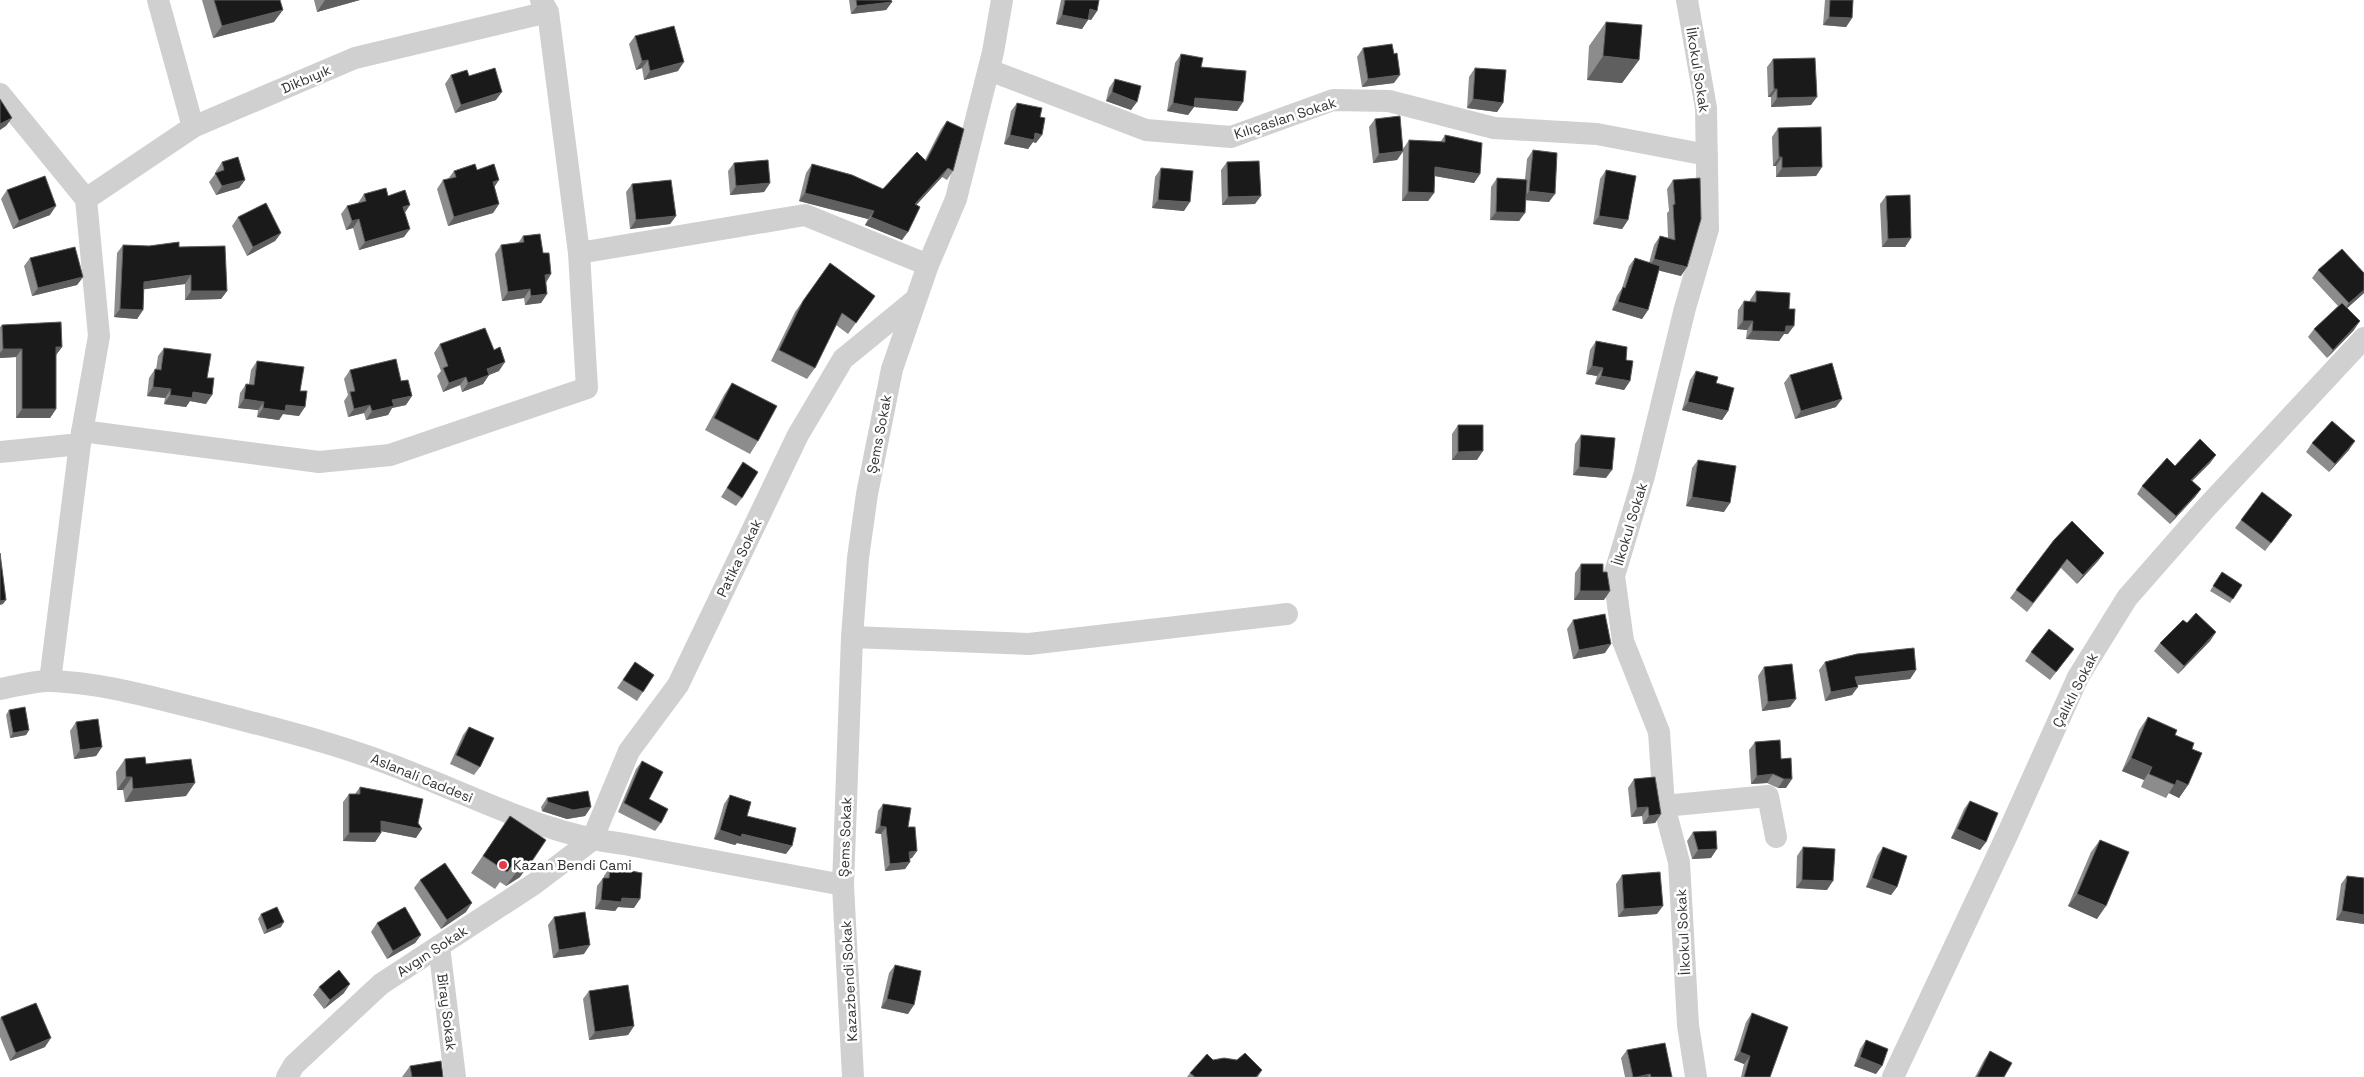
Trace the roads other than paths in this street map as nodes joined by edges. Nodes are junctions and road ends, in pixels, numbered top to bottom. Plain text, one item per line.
1 (158, 0) edge
2 (1002, 0) edge
3 (1687, 0) edge
4 (544, 6) edge
5 (989, 70) junction
6 (0, 94) edge
7 (194, 127) junction
8 (1707, 155) junction
9 (86, 199) junction
10 (579, 253) junction
11 (928, 265) junction
12 (916, 299) junction
13 (2364, 338) edge
14 (81, 437) junction
15 (0, 452) edge
16 (1287, 614) dead end
17 (852, 637) junction
18 (50, 681) junction
19 (0, 689) edge
20 (1664, 806) junction
21 (1776, 837) dead end
22 (592, 840) junction
23 (843, 885) junction
24 (439, 946) junction
25 (287, 1077) edge
26 (455, 1077) edge
27 (853, 1077) edge
28 (1696, 1077) edge
29 (1893, 1077) edge

1 - 7 street
2 - 5 street, Şems Sokak
3 - 8 street, İlkokul Sokak
4 - 7 street, Dikbıyık
4 - 10 street
5 - 8 street, Kılıçaslan Sokak
5 - 11 street, Şems Sokak
6 - 9 street
7 - 9 street, Dikbıyık
8 - 20 street, İlkokul Sokak
9 - 14 street
10 - 11 street
10 - 14 street
11 - 12 street, Şems Sokak
12 - 17 street, Şems Sokak
12 - 22 street, Patika Sokak
13 - 29 street, Çalıklı Sokak
14 - 15 street
14 - 18 street
16 - 17 street
17 - 23 street, Şems Sokak
18 - 19 street, Aslanali Caddesi
18 - 22 street, Aslanali Caddesi
20 - 21 street
20 - 28 street, İlkokul Sokak
22 - 23 street, Aslanali Caddesi
22 - 24 street, Avgın Sokak
23 - 27 street, Kazazbendi Sokak
24 - 25 street, Avgın Sokak
24 - 26 street, Biray Sokak

